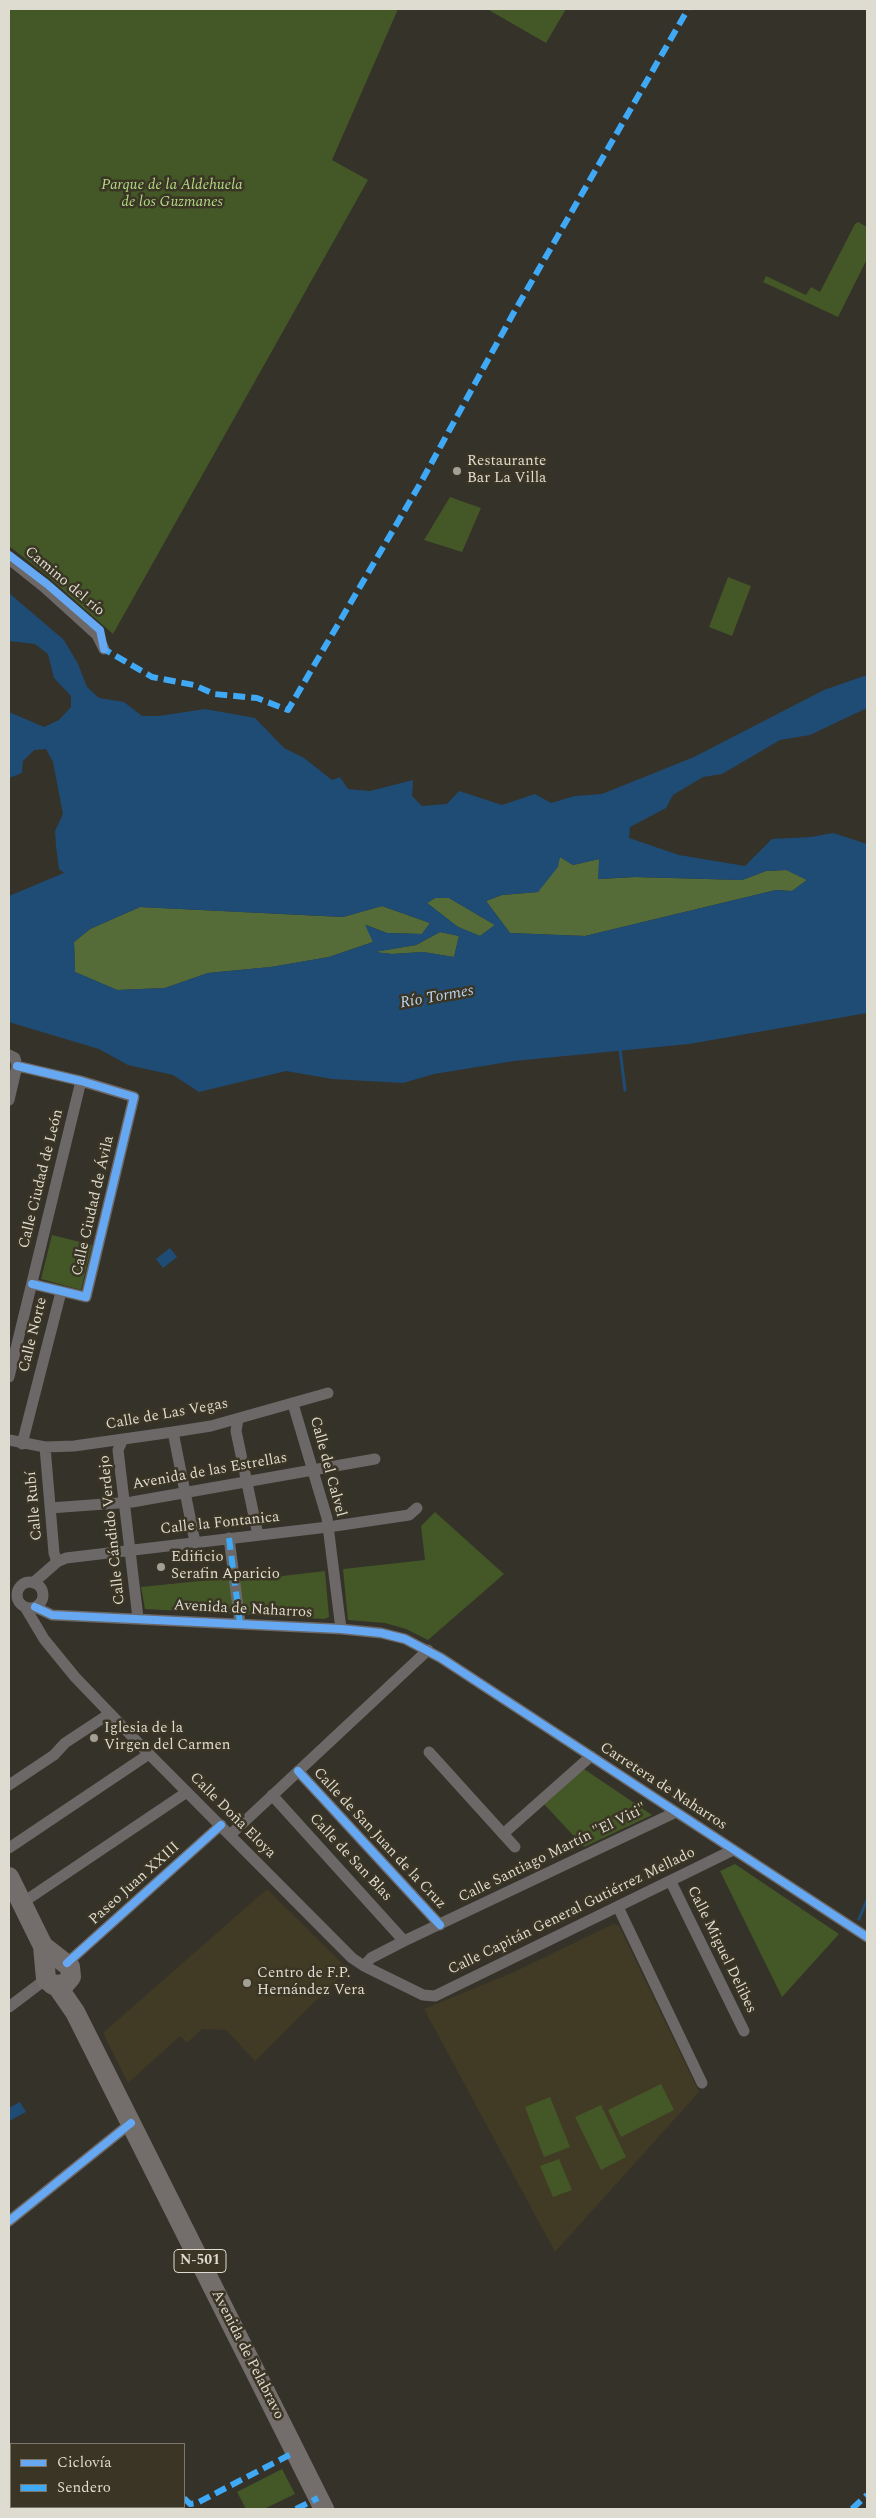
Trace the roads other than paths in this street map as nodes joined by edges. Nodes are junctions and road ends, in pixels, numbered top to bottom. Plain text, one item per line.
1 (9, 559) edge
2 (104, 649) dead end
3 (9, 1055) edge
4 (14, 1071) edge
5 (81, 1081) junction
6 (9, 1100) edge
7 (32, 1284) junction
8 (60, 1292) junction
9 (9, 1377) edge
10 (328, 1393) dead end
11 (293, 1404) junction
12 (238, 1419) junction
13 (173, 1432) junction
14 (123, 1439) junction
15 (9, 1440) edge
16 (22, 1444) junction
17 (45, 1447) junction
18 (375, 1459) dead end
19 (312, 1470) junction
20 (248, 1482) junction
21 (185, 1493) junction
22 (124, 1501) junction
23 (50, 1508) junction
24 (417, 1508) dead end
25 (328, 1527) junction
26 (258, 1535) junction
27 (229, 1538) junction
28 (195, 1542) junction
29 (129, 1550) junction
30 (57, 1562) junction
31 (33, 1583) junction
32 (14, 1590) edge
33 (42, 1597) junction
34 (9, 1602) edge
35 (28, 1607) junction
36 (62, 1615) junction
37 (138, 1618) junction
38 (240, 1623) junction
39 (341, 1629) junction
40 (428, 1650) junction
41 (444, 1660) joint
42 (109, 1714) junction
43 (429, 1752) dead end
44 (149, 1754) junction
45 (591, 1756) junction
46 (298, 1771) junction
47 (9, 1785) edge
48 (187, 1792) junction
49 (272, 1795) junction
50 (676, 1812) junction
51 (221, 1825) junction
52 (503, 1834) junction
53 (230, 1835) junction
54 (515, 1847) dead end
55 (9, 1848) edge
56 (733, 1850) junction
57 (9, 1877) edge
58 (671, 1882) junction
59 (22, 1903) junction
60 (618, 1906) junction
61 (440, 1925) junction
62 (867, 1937) edge
63 (404, 1941) junction
64 (364, 1966) junction
65 (57, 1973) junction
66 (424, 1995) joint
67 (9, 2007) edge
68 (744, 2032) dead end
69 (702, 2083) dead end
70 (131, 2123) junction
71 (9, 2221) edge
72 (324, 2509) edge

1 - 2 street, Camino del río
3 - 4 street
4 - 5 street
4 - 6 street
5 - 7 street, Calle Ciudad de León
5 - 8 street, Calle Ciudad de Ávila
7 - 8 street
7 - 9 street, Calle Ciudad de León
8 - 16 street, Calle Norte
10 - 11 street, Calle de Las Vegas
11 - 12 street, Calle de Las Vegas
11 - 19 street, Calle del Calvel
12 - 13 street, Calle de Las Vegas
12 - 20 street
13 - 14 street, Calle de Las Vegas
13 - 21 street
14 - 17 street, Calle de Las Vegas
14 - 22 street, Calle Cándido Verdejo
15 - 16 street, Calle de Las Vegas
16 - 17 street, Calle de Las Vegas
17 - 23 street, Calle Rubí
18 - 19 street, Avenida de las Estrellas
19 - 20 street, Avenida de las Estrellas
19 - 25 street, Calle del Calvel
20 - 21 street, Avenida de las Estrellas
20 - 26 street
21 - 22 street, Avenida de las Estrellas
21 - 28 street
22 - 23 street, Avenida de las Estrellas
22 - 29 street, Calle Cándido Verdejo
23 - 30 street, Calle Rubí
24 - 25 street, Calle la Fontanica
25 - 26 street, Calle la Fontanica
25 - 39 street, Calle del Calvel
26 - 27 street, Calle la Fontanica
27 - 28 street, Calle la Fontanica
27 - 38 street
28 - 29 street, Calle la Fontanica
29 - 30 street, Calle la Fontanica
29 - 37 street, Calle Cándido Verdejo
30 - 31 street, Calle la Fontanica
31 - 32 street
31 - 33 street
32 - 35 street
33 - 35 street
33 - 36 street
34 - 35 street, Avenida de Naharros
35 - 36 street, Avenida de Naharros
35 - 42 street, Calle Doña Eloya
36 - 37 street, Avenida de Naharros
37 - 38 street, Avenida de Naharros
38 - 39 street, Avenida de Naharros
39 - 40 street, Avenida de Naharros
40 - 41 street, Avenida de Naharros
40 - 46 street
41 - 45 street, Carretera de Naharros
42 - 44 street, Calle Doña Eloya
42 - 47 street
43 - 52 street
44 - 48 street, Calle Doña Eloya
44 - 55 street
45 - 50 street, Carretera de Naharros
45 - 52 street
46 - 49 street
46 - 61 street, Calle de San Juan de la Cruz
48 - 51 street, Calle Doña Eloya
48 - 59 street
49 - 53 street
49 - 63 street, Calle de San Blas
50 - 56 street, Carretera de Naharros
50 - 61 street, Calle Santiago Martín "El Viti"
51 - 53 street, Calle Doña Eloya
51 - 65 street, Paseo Juan XXIII
52 - 54 street
53 - 64 street, Calle Doña Eloya
56 - 58 street, Calle Capitán General Gutiérrez Mellado
56 - 62 street, Carretera de Naharros
57 - 59 highway
58 - 60 street, Calle Capitán General Gutiérrez Mellado
58 - 68 street, Calle Miguel Delibes
59 - 65 highway
60 - 66 street, Calle Capitán General Gutiérrez Mellado
60 - 69 street
61 - 63 street, Calle Santiago Martín "El Viti"
63 - 64 street, Calle Santiago Martín "El Viti"
64 - 66 street, Calle Doña Eloya
65 - 67 street, Paseo Juan XXIII
65 - 70 highway, Avenida de Pelabravo / N-501
70 - 71 street
70 - 72 highway, Avenida de Pelabravo / N-501

